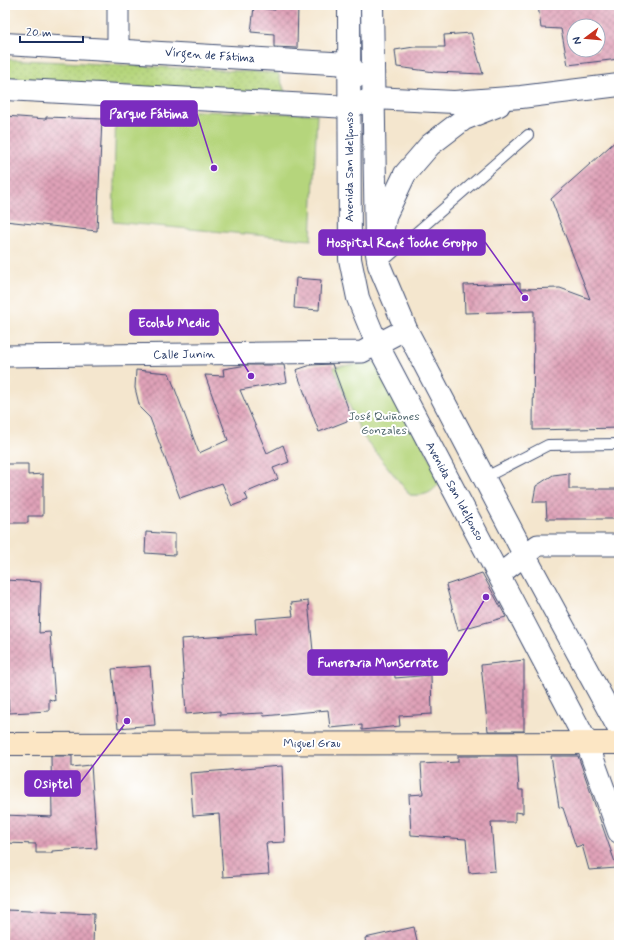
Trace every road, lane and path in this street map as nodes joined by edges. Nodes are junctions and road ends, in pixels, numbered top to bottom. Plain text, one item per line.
1 (118, 5) edge
2 (349, 5) edge
3 (372, 5) edge
4 (5, 44) edge
5 (118, 50) junction
6 (349, 64) junction
7 (619, 85) edge
8 (5, 89) edge
9 (521, 97) junction
10 (374, 98) junction
11 (349, 107) junction
12 (528, 135) dead end
13 (378, 260) junction
14 (406, 329) junction
15 (377, 344) junction
16 (5, 356) edge
17 (619, 444) edge
18 (484, 478) junction
19 (619, 545) edge
20 (525, 556) junction
21 (500, 574) junction
22 (619, 729) edge
23 (587, 743) junction
24 (619, 743) edge
25 (5, 744) edge
26 (619, 832) edge

1 - 5 street
2 - 6 street, Avenida San Idelfonso
3 - 10 street
4 - 5 street, Vírgen de Fátima
5 - 6 street, Vírgen de Fátima
6 - 10 street
6 - 11 street, Avenida San Idelfonso
7 - 9 street
8 - 11 street
9 - 10 street
9 - 13 street
10 - 11 street
10 - 13 street
11 - 15 street, Avenida San Idelfonso
12 - 13 lane
13 - 14 street
14 - 15 street, Calle Junin
14 - 18 street
15 - 16 street, Calle Junin
15 - 21 street, Avenida San Idelfonso
17 - 18 lane
18 - 20 street
19 - 20 street
20 - 21 street
20 - 22 street
21 - 23 street, Avenida San Idelfonso
23 - 24 main road, Miguel Grau
23 - 25 main road, Miguel Grau
23 - 26 street, Avenida San Idelfonso

